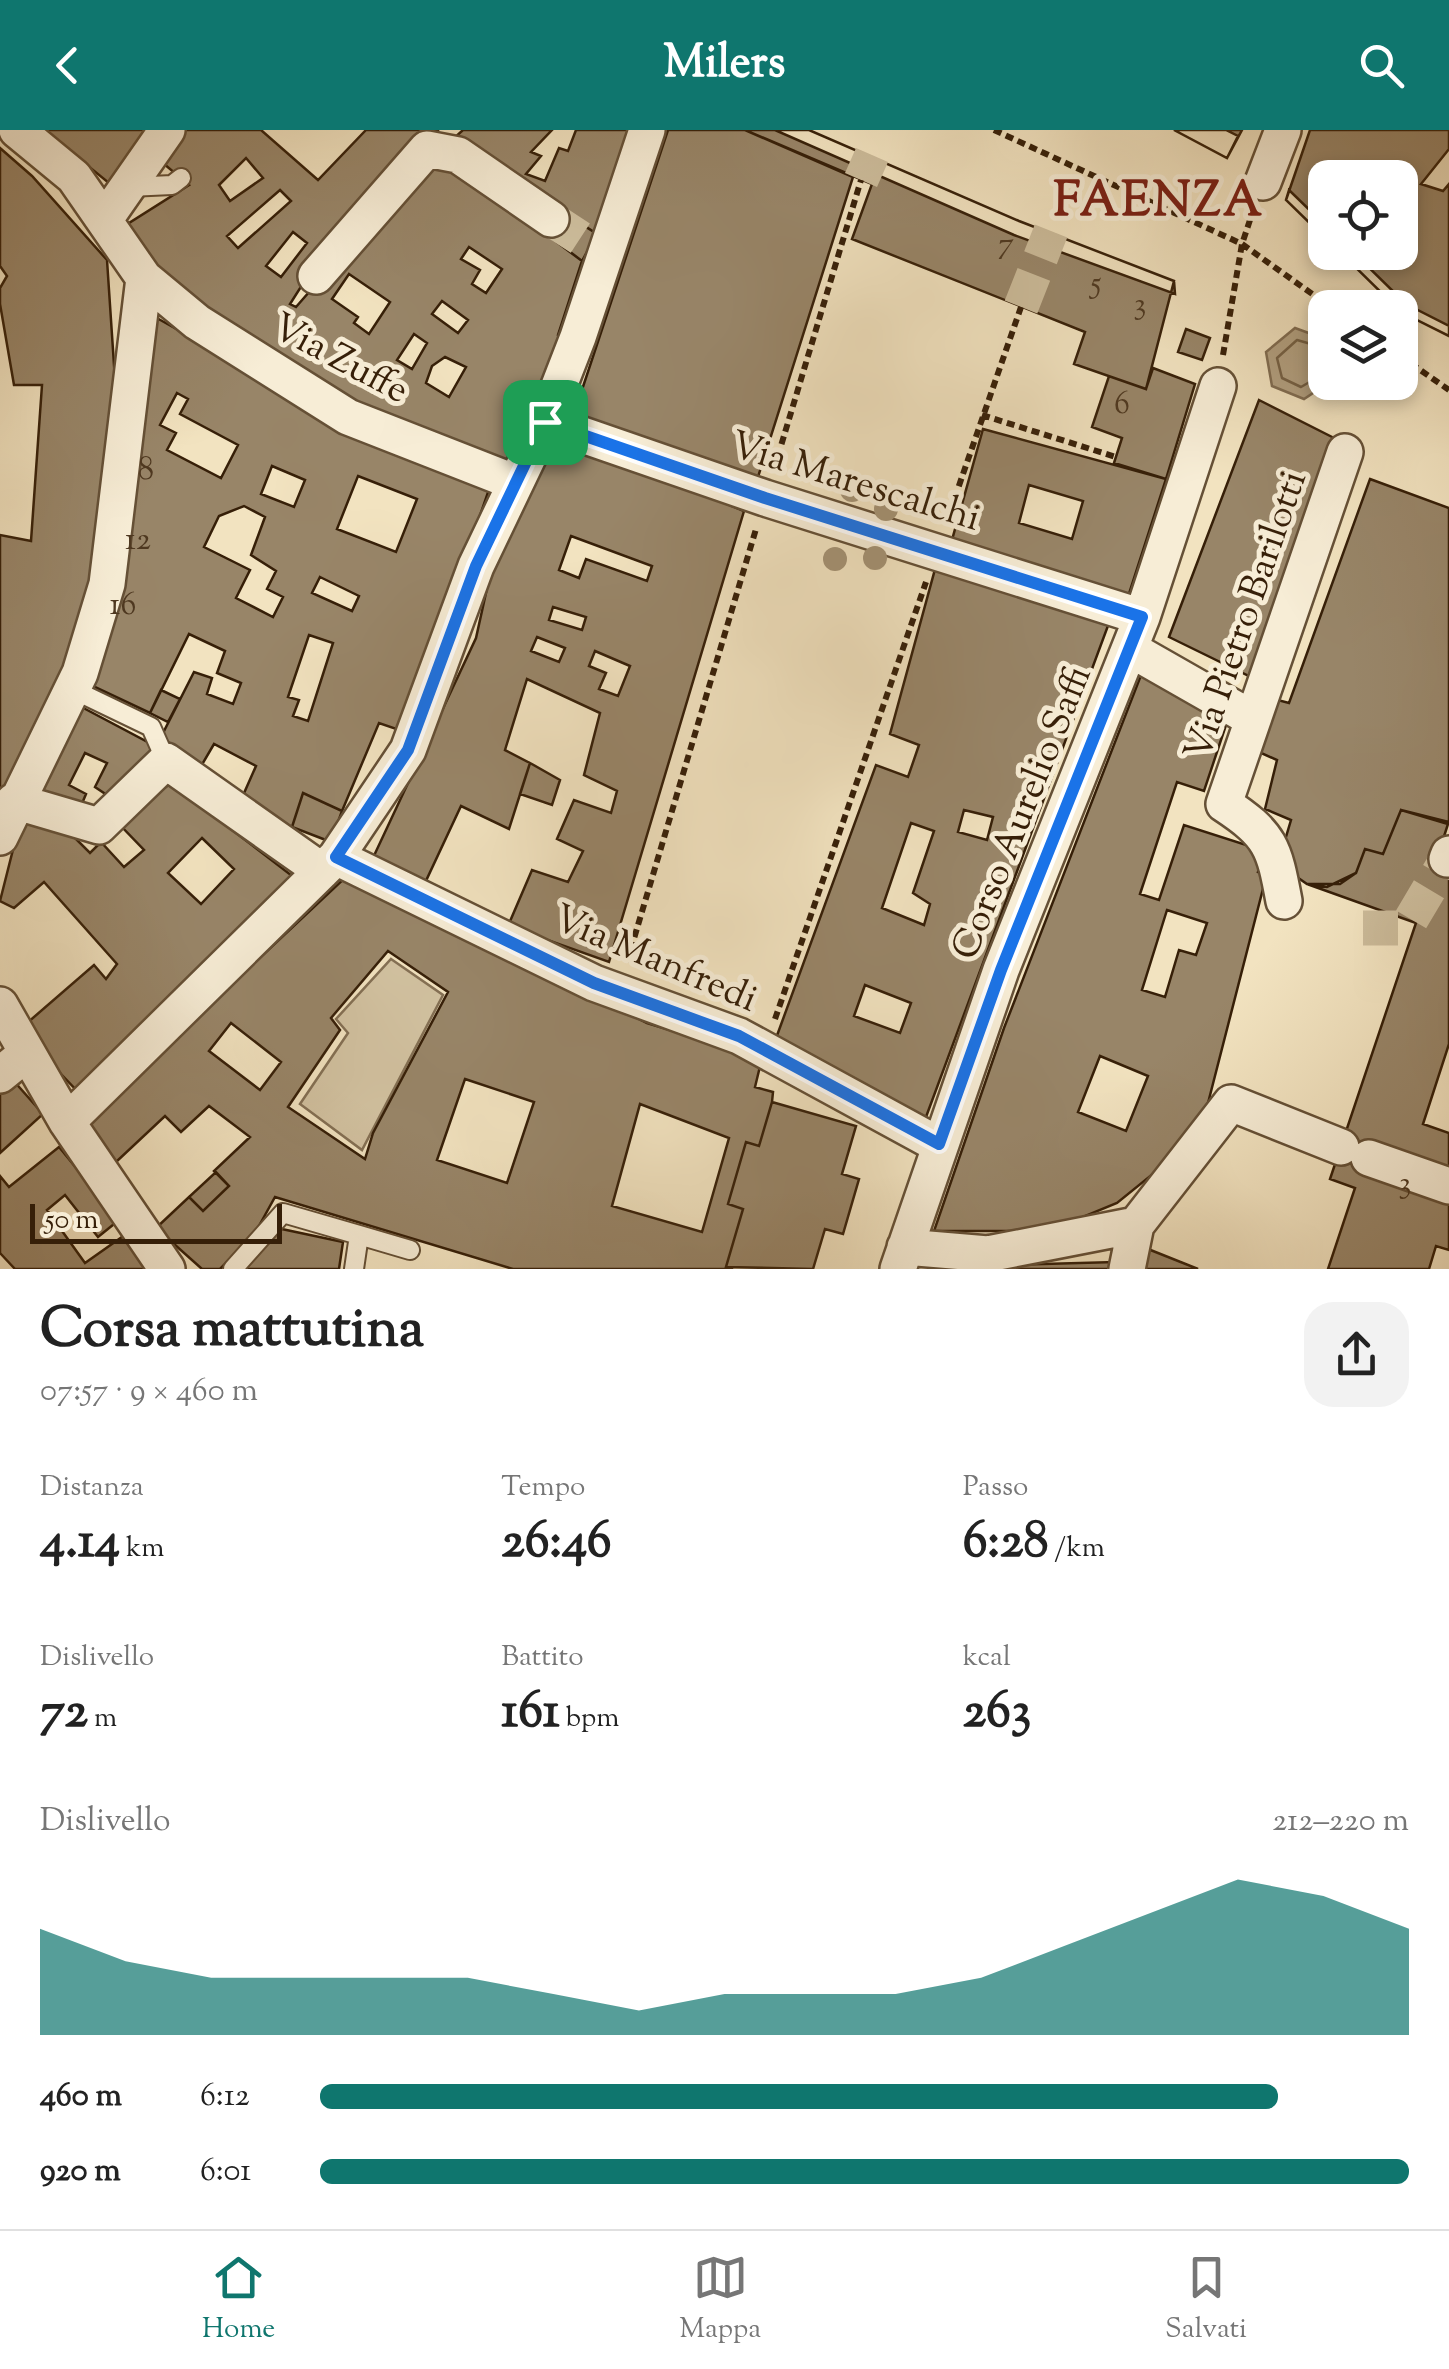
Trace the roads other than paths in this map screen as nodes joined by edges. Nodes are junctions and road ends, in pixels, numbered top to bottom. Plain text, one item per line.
1 (18, 130) edge
2 (167, 130) edge
3 (647, 130) edge
4 (1283, 130) edge
5 (181, 178) dead end
6 (1263, 182) dead end
7 (128, 187) junction
8 (550, 219) tunnel mouth
9 (105, 220) junction
10 (316, 276) dead end
11 (144, 278) junction
12 (1218, 386) road end
13 (545, 422) junction
14 (1345, 452) dead end
15 (514, 482) junction
16 (1136, 633) junction
17 (72, 689) junction
18 (1251, 718) junction
19 (166, 762) junction
20 (14, 802) junction
21 (0, 837) edge
22 (329, 864) junction
23 (1284, 902) dead end
24 (0, 1005) edge
25 (14, 1064) edge
26 (68, 1122) junction
27 (939, 1144) junction
28 (1449, 1186) edge
29 (1136, 1225) junction
30 (360, 1235) junction
31 (410, 1250) dead end
32 (902, 1258) edge
33 (167, 1269) edge
34 (233, 1269) edge
35 (354, 1269) edge
36 (1128, 1269) edge

1 - 9 street, Via Zuffe
2 - 7 street
3 - 13 street
4 - 6 street
5 - 7 lane
7 - 9 street
8 - 10 street
9 - 11 street, Via Zuffe
11 - 15 street, Via Zuffe
11 - 17 street
12 - 16 street, Corso Aurelio Saffi
13 - 15 street
13 - 16 street, Via Marescalchi
14 - 18 street, Via Pietro Barilotti
15 - 22 street
16 - 18 street, Via Marescalchi
16 - 27 street, Corso Aurelio Saffi
17 - 19 lane
17 - 20 street
18 - 23 street, Via Pietro Barilotti
19 - 20 street
19 - 22 street, Via Manfredi
20 - 21 street
22 - 26 street
22 - 27 street, Via Manfredi
24 - 25 street
25 - 26 street
26 - 33 street
27 - 32 street, Corso Aurelio Saffi
28 - 29 street
29 - 32 street
29 - 36 street
30 - 31 lane
30 - 34 lane
30 - 35 lane

